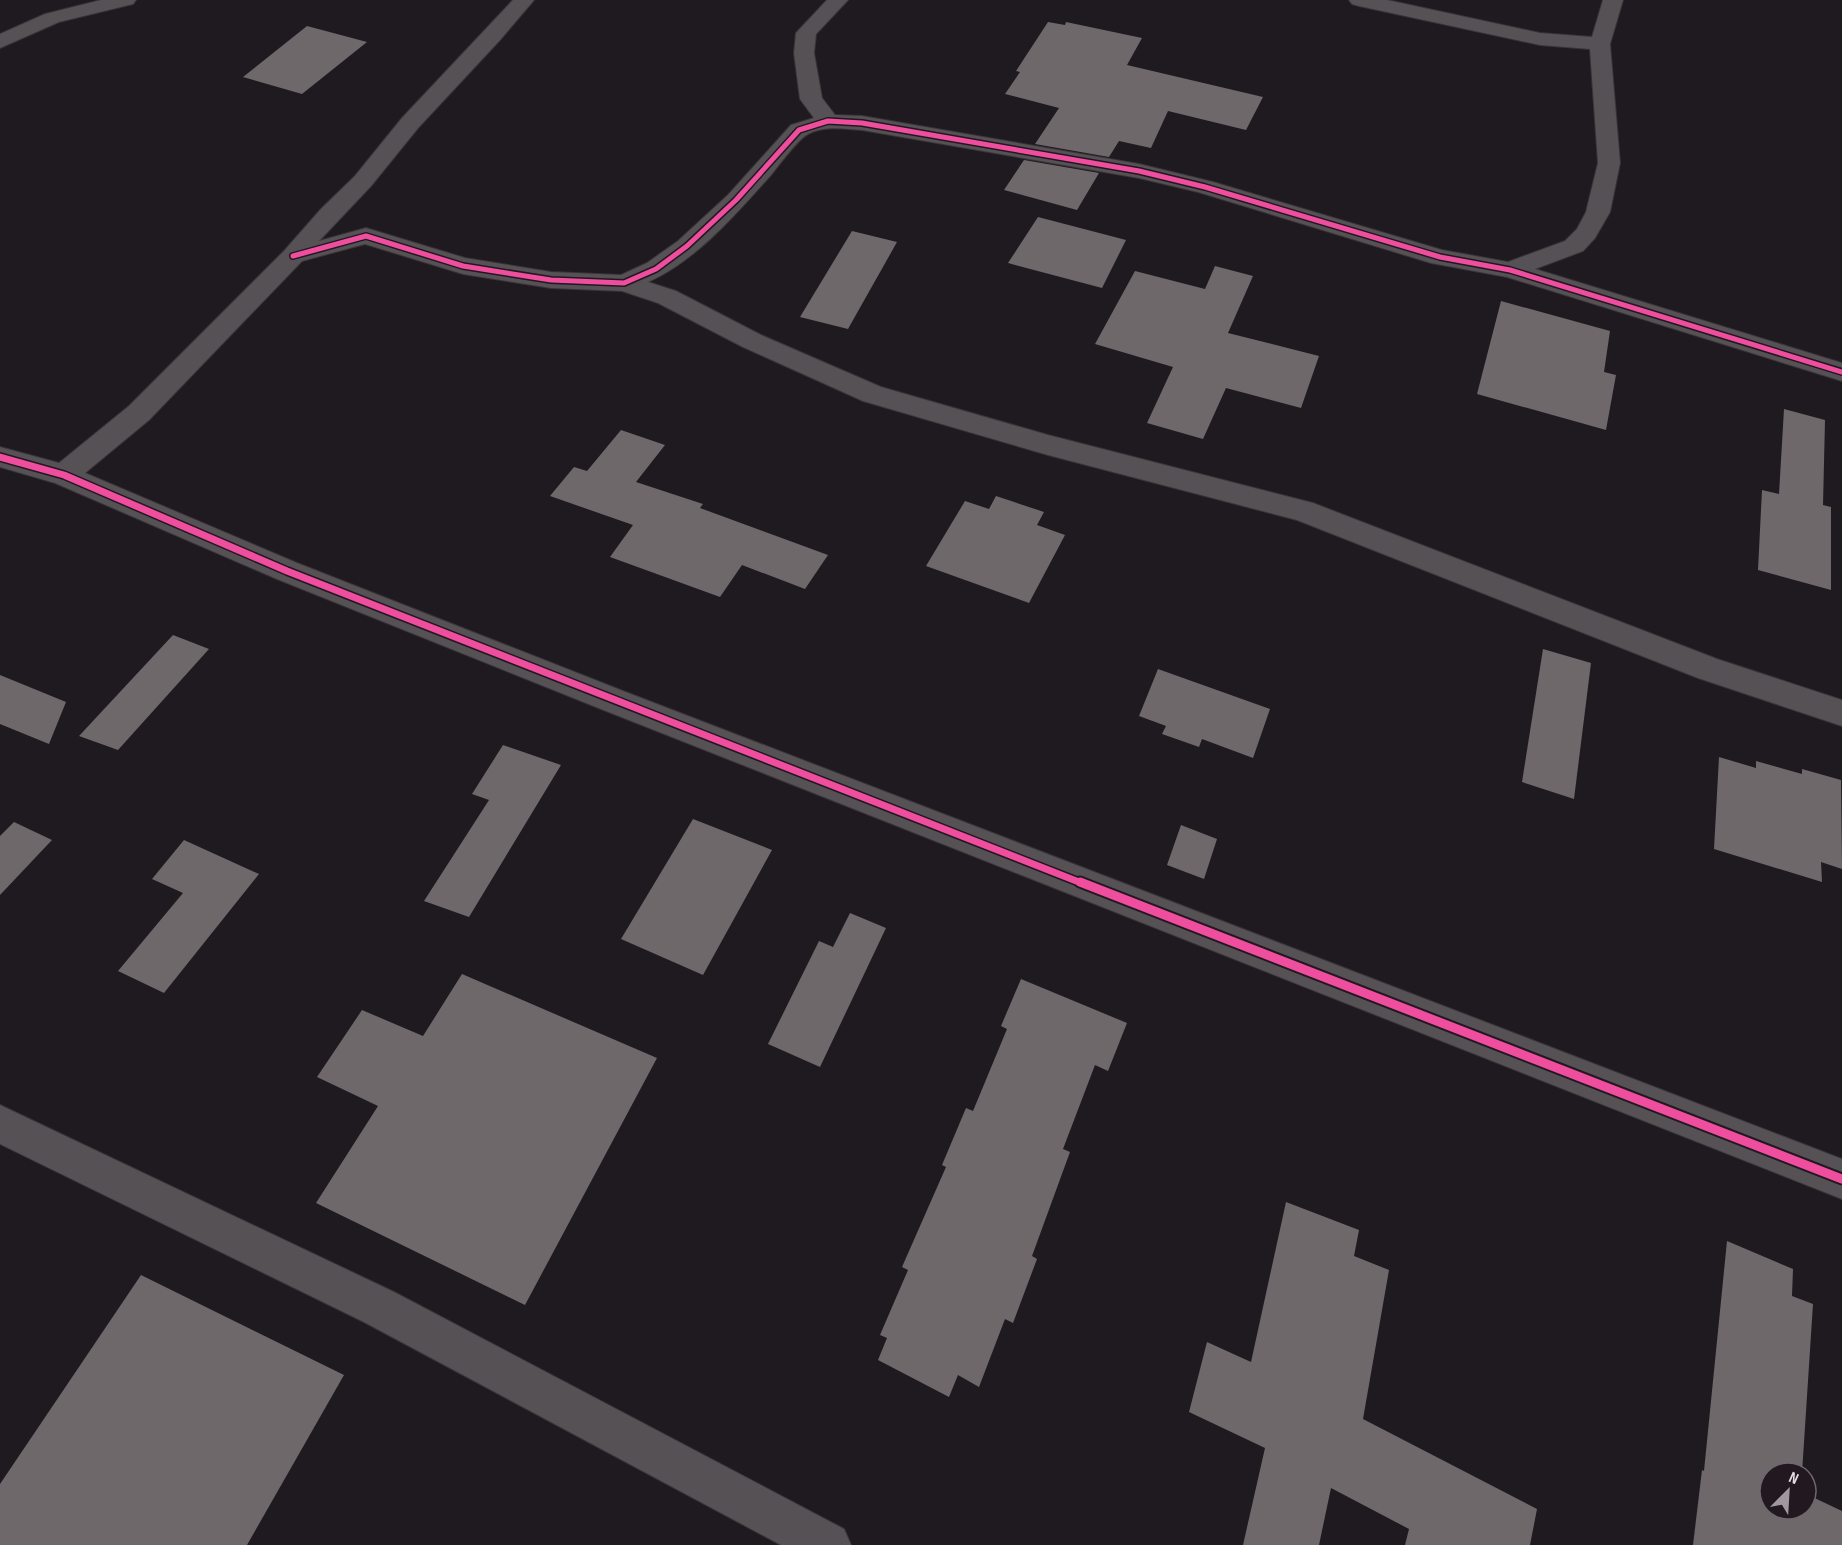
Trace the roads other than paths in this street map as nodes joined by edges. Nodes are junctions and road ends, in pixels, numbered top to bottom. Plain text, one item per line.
1 (126, 0) edge
2 (523, 0) edge
3 (838, 0) edge
4 (1359, 0) edge
5 (1613, 0) edge
6 (0, 42) edge
7 (1600, 44) junction
8 (828, 121) junction
9 (293, 256) junction
10 (1509, 270) junction
11 (624, 282) junction
12 (1842, 372) edge
13 (0, 457) edge
14 (64, 475) junction
15 (1842, 713) edge
16 (0, 1124) edge
17 (1842, 1179) edge
18 (828, 1545) edge

1 - 6 street
2 - 9 street
3 - 8 street
4 - 7 street
5 - 7 street
7 - 10 street
8 - 10 street
8 - 11 street
9 - 11 street
9 - 14 street
10 - 12 street
11 - 15 street
13 - 14 street
14 - 17 street
16 - 18 street

